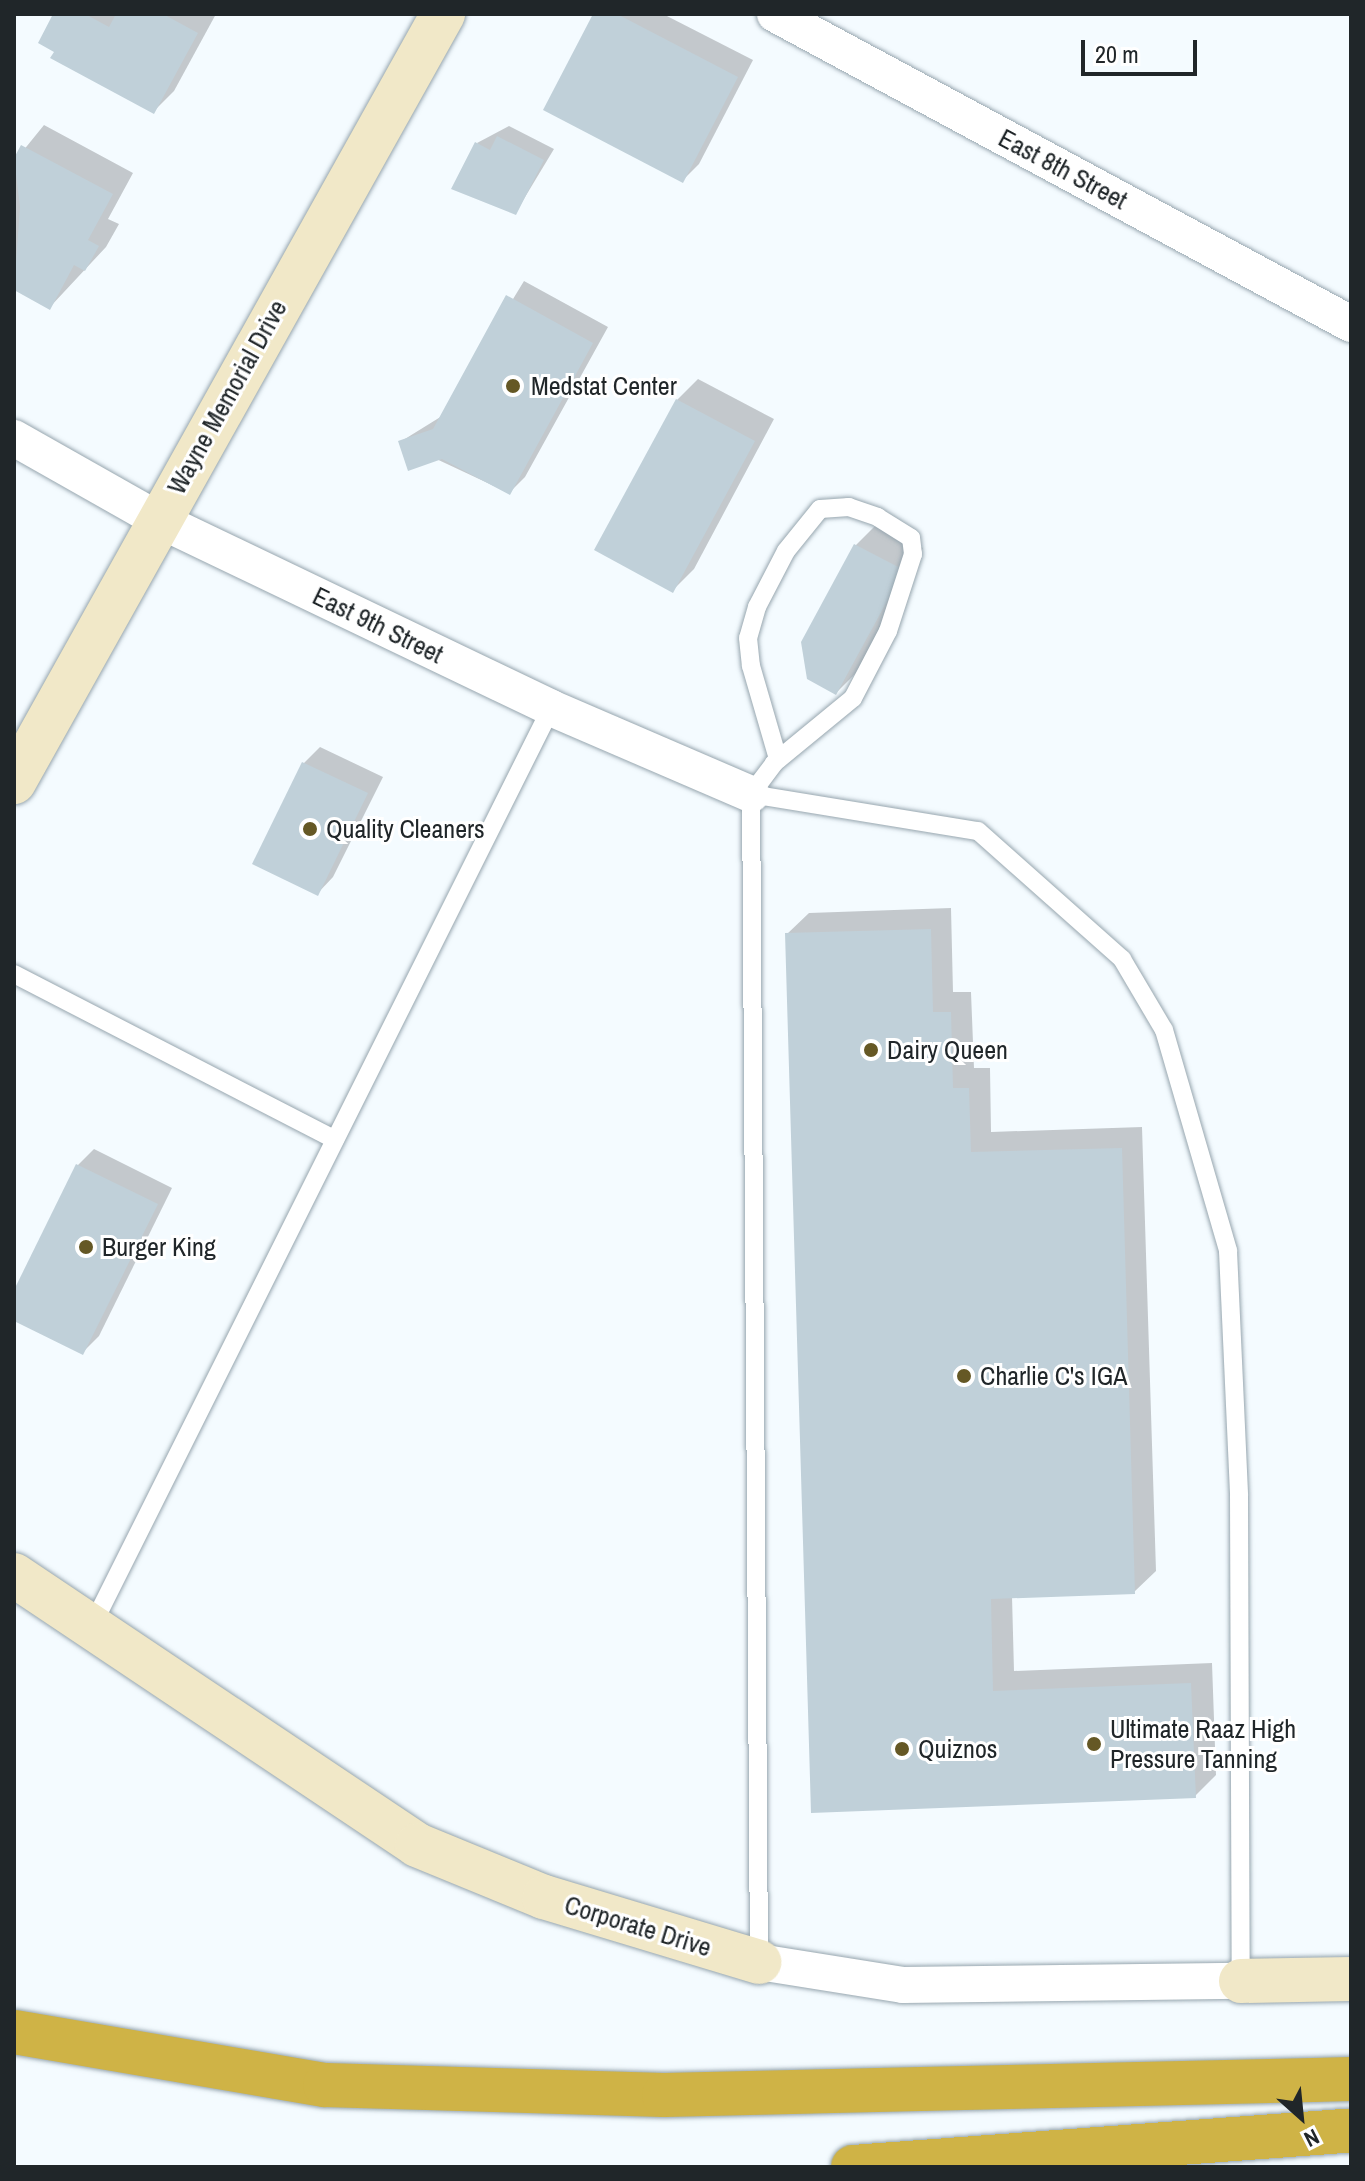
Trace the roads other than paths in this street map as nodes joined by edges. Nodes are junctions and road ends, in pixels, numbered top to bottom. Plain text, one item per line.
1 (443, 14) edge
2 (784, 16) edge
3 (1351, 324) edge
4 (14, 438) edge
5 (157, 519) junction
6 (551, 708) junction
7 (26, 733) edge
8 (778, 759) junction
9 (14, 782) edge
10 (751, 794) junction
11 (14, 974) edge
12 (335, 1140) junction
13 (14, 1575) edge
14 (92, 1626) junction
15 (759, 1962) junction
16 (1351, 1979) edge
17 (1241, 1981) junction
18 (14, 2032) edge
19 (1351, 2079) edge
20 (1351, 2130) edge
21 (853, 2167) edge

1 - 5 street, Wayne Memorial Drive
2 - 3 street, East 8th Street
4 - 5 street, East 9th Street
5 - 6 street, East 9th Street
5 - 7 street, Wayne Memorial Drive
6 - 10 street, East 9th Street
6 - 12 lane
7 - 9 street, Wayne Memorial Drive
8 - 8 lane
8 - 10 lane
10 - 15 lane
10 - 17 lane
11 - 12 lane
12 - 14 lane
13 - 14 street, Corporate Drive
14 - 15 street, Corporate Drive
15 - 17 street, Corporate Drive
16 - 17 street, Corporate Drive
18 - 19 highway
20 - 21 highway

